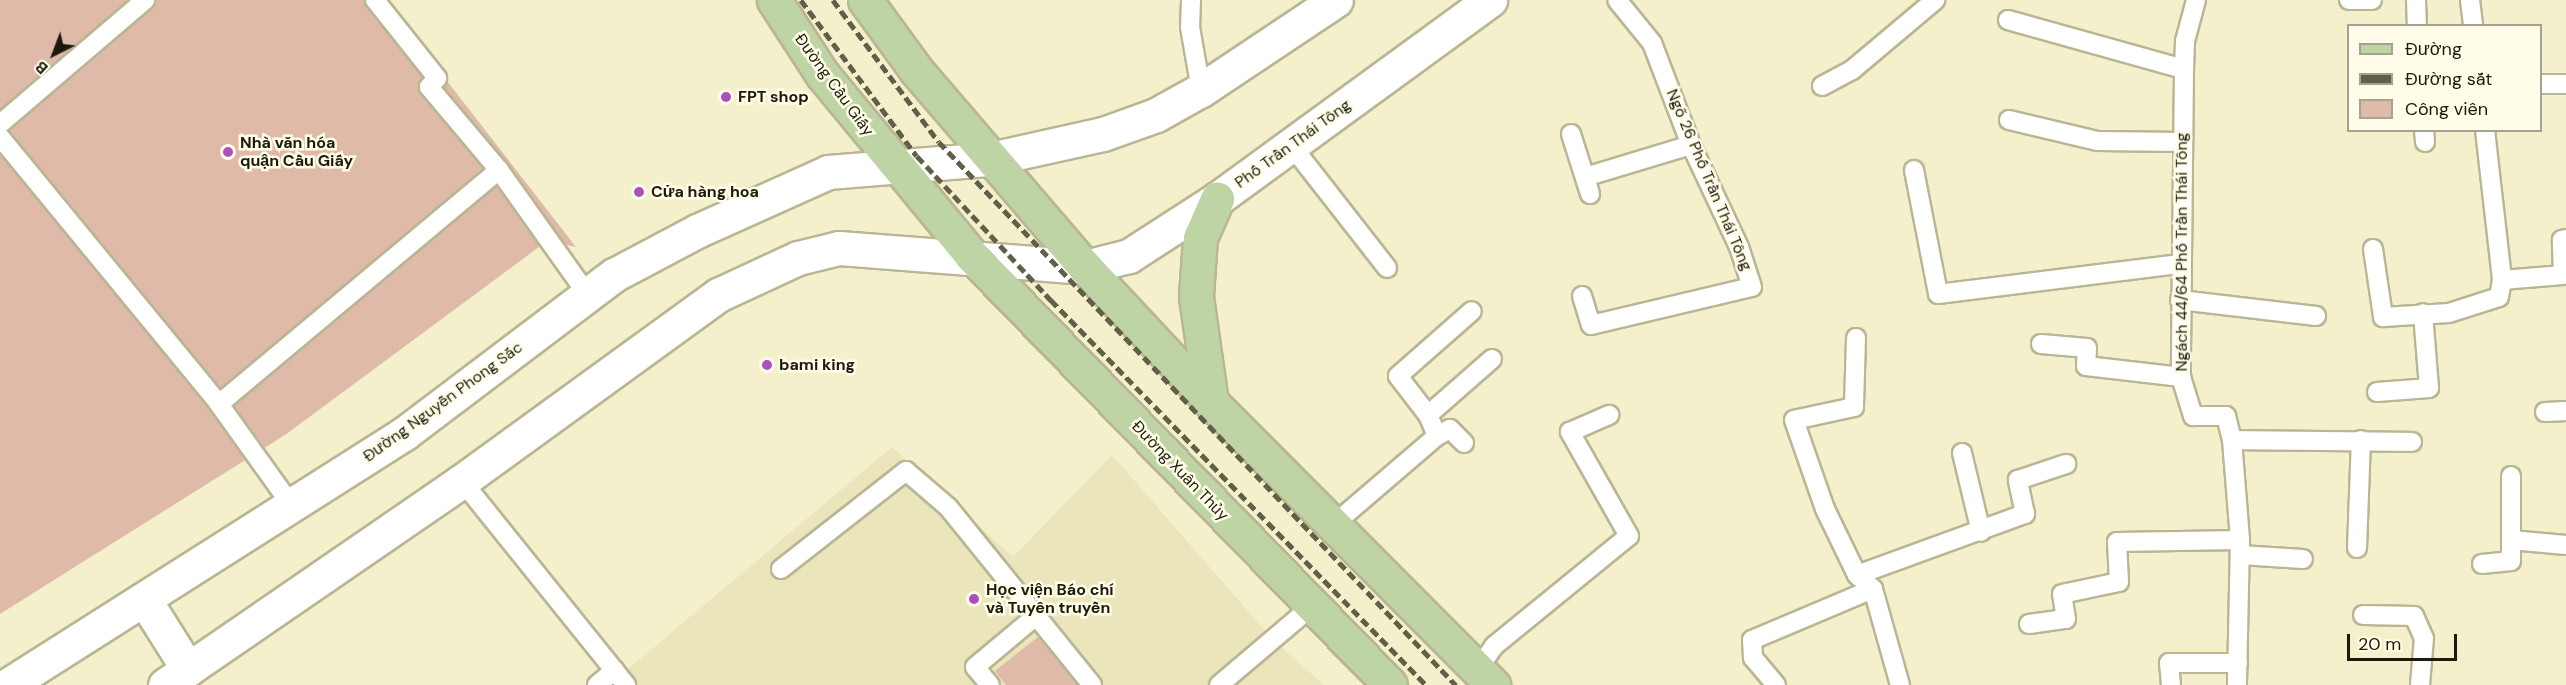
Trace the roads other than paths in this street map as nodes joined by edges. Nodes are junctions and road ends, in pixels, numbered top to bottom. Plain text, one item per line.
1 (145, 0) edge
2 (375, 0) edge
3 (774, 0) edge
4 (865, 0) edge
5 (1191, 0) edge
6 (1336, 0) edge
7 (1490, 0) edge
8 (1617, 0) edge
9 (1935, 0) edge
10 (2196, 0) edge
11 (2416, 0) edge
12 (2470, 0) edge
13 (2008, 20) dead end
14 (2418, 24) edge
15 (2473, 24) edge
16 (2184, 69) junction
17 (2542, 84) edge
18 (2566, 84) edge
19 (1822, 86) dead end
20 (1201, 90) junction
21 (2009, 120) dead end
22 (0, 124) edge
23 (2486, 132) edge
24 (1571, 134) dead end
25 (0, 137) edge
26 (2182, 142) junction
27 (1291, 145) junction
28 (1691, 145) junction
29 (990, 159) junction
30 (897, 168) junction
31 (499, 170) junction
32 (1914, 170) dead end
33 (1217, 198) junction
34 (2566, 239) edge
35 (2373, 249) dead end
36 (971, 255) junction
37 (2180, 264) junction
38 (1085, 267) junction
39 (1386, 268) dead end
40 (2502, 280) junction
41 (587, 294) junction
42 (1582, 296) dead end
43 (2180, 300) junction
44 (1472, 311) dead end
45 (2423, 313) junction
46 (2316, 316) dead end
47 (1856, 338) dead end
48 (2041, 344) dead end
49 (1492, 358) dead end
50 (2181, 377) junction
51 (2377, 392) dead end
52 (1210, 402) junction
53 (219, 404) junction
54 (2566, 411) edge
55 (2545, 412) dead end
56 (1428, 415) junction
57 (1610, 415) dead end
58 (1437, 436) junction
59 (2232, 440) junction
60 (2361, 440) junction
61 (2412, 442) dead end
62 (1464, 443) dead end
63 (1962, 453) dead end
64 (2066, 464) dead end
65 (2511, 476) dead end
66 (462, 481) junction
67 (292, 506) junction
68 (1333, 525) junction
69 (1981, 532) junction
70 (2511, 540) junction
71 (2566, 545) edge
72 (2240, 548) junction
73 (2357, 548) dead end
74 (2303, 559) dead end
75 (2482, 564) dead end
76 (781, 569) dead end
77 (1857, 575) junction
78 (1873, 589) junction
79 (144, 599) junction
80 (1312, 606) junction
81 (2363, 615) dead end
82 (1036, 616) junction
83 (2029, 624) dead end
84 (2238, 663) junction
85 (177, 677) edge
86 (1486, 677) edge
87 (620, 678) edge
88 (8, 685) edge
89 (597, 685) edge
90 (990, 685) edge
91 (1092, 685) edge
92 (1219, 685) edge
93 (1390, 685) edge
94 (1776, 685) edge
95 (1900, 685) edge
96 (2171, 685) edge
97 (2237, 685) edge
98 (2420, 685) edge

1 - 22 lane
2 - 31 lane
3 - 30 main road, Đường Cầu Giấy
4 - 29 main road
5 - 20 lane
6 - 20 main road
7 - 27 main road, Phố Trần Thái Tông
8 - 28 lane, Ngõ 26 Phố Trần Thái Tông
9 - 19 lane
10 - 16 lane, Ngách 44/64 Phố Trần Thái Tông
11 - 14 lane
12 - 15 lane
13 - 16 lane
16 - 26 lane, Ngách 44/64 Phố Trần Thái Tông
17 - 18 lane
20 - 29 main road
21 - 26 lane
23 - 40 lane
24 - 28 lane
25 - 53 lane
26 - 37 lane, Ngách 44/64 Phố Trần Thái Tông
27 - 33 main road, Phố Trần Thái Tông
27 - 39 lane
28 - 42 lane, Ngõ 26 Phố Trần Thái Tông
29 - 30 main road, Đường Nguyễn Phong Sắc
29 - 38 main road
30 - 36 main road, Đường Cầu Giấy
30 - 41 main road, Đường Nguyễn Phong Sắc
31 - 41 lane
31 - 53 lane
32 - 37 lane
33 - 38 main road, Phố Trần Thái Tông
33 - 52 main road
34 - 40 lane
35 - 45 lane
36 - 38 main road
36 - 66 main road
36 - 80 main road, Đường Xuân Thủy
37 - 43 lane, Ngách 44/64 Phố Trần Thái Tông
38 - 52 main road
40 - 45 lane
41 - 67 main road, Đường Nguyễn Phong Sắc
43 - 46 lane
43 - 50 lane, Ngách 44/64 Phố Trần Thái Tông
44 - 56 lane
45 - 51 lane
47 - 77 lane
48 - 50 lane
49 - 56 lane
50 - 59 lane, Ngách 44/64 Phố Trần Thái Tông
52 - 68 main road
53 - 67 lane
54 - 55 lane
56 - 58 lane
57 - 86 lane
58 - 62 lane
58 - 68 lane
59 - 60 lane
59 - 72 lane, Ngách 44/64 Phố Trần Thái Tông
60 - 61 lane
60 - 73 lane
63 - 69 lane
64 - 69 lane
65 - 70 lane
66 - 85 main road
66 - 87 lane
67 - 79 main road, Đường Nguyễn Phong Sắc
68 - 86 main road
69 - 77 lane
70 - 71 lane
70 - 75 lane
72 - 74 lane
72 - 83 lane
72 - 84 lane, Ngách 44/64 Phố Trần Thái Tông
76 - 82 lane
77 - 78 lane
78 - 94 lane
78 - 95 lane
79 - 85 main road
79 - 88 main road, Đường Nguyễn Phong Sắc
80 - 92 lane
80 - 93 main road, Đường Xuân Thủy
81 - 98 lane
82 - 90 lane
82 - 91 lane
84 - 96 lane
84 - 97 lane, Ngách 44/64 Phố Trần Thái Tông
87 - 89 lane

